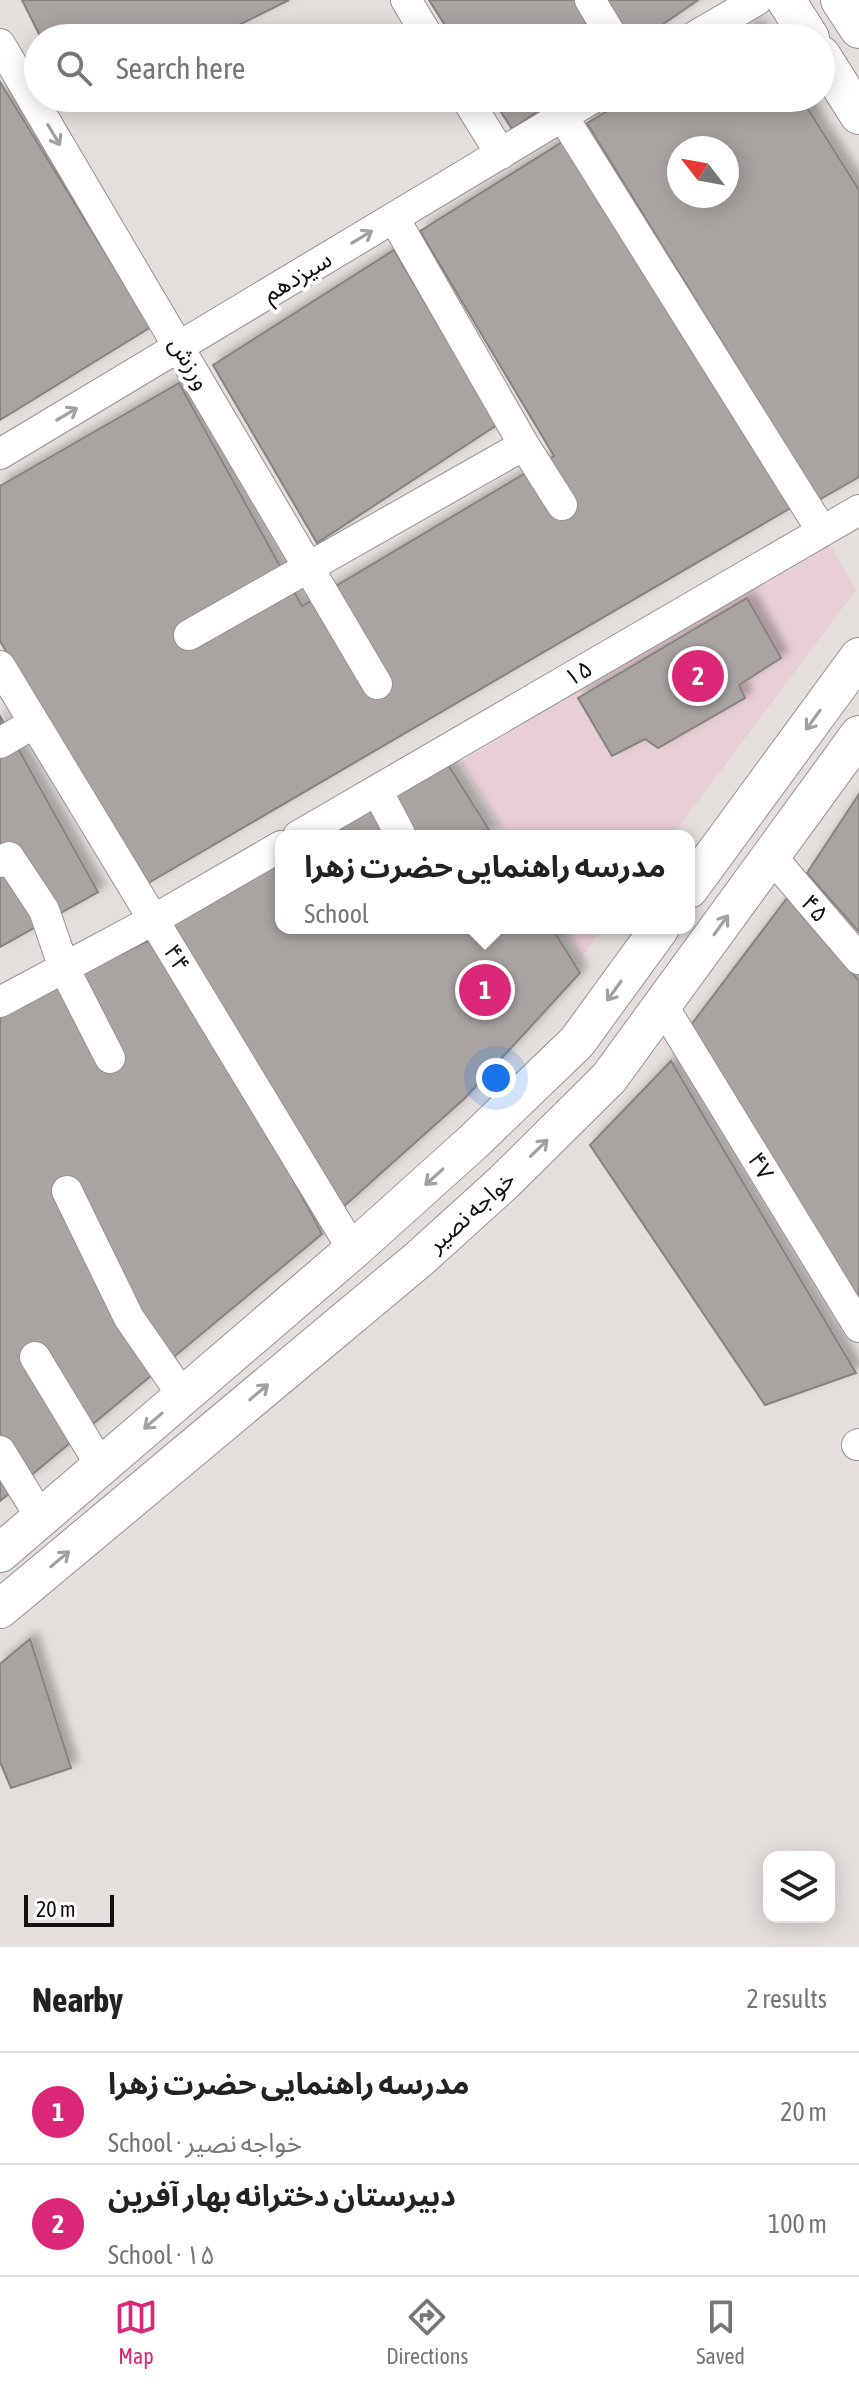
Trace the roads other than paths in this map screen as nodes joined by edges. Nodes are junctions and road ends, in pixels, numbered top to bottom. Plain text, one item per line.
1 (406, 0) edge
2 (590, 0) edge
3 (757, 0) edge
4 (786, 0) edge
5 (840, 0) edge
6 (421, 24) edge
7 (605, 24) edge
8 (716, 24) edge
9 (801, 24) edge
10 (859, 29) edge
11 (0, 44) edge
12 (835, 77) edge
13 (24, 84) edge
14 (41, 112) edge
15 (475, 112) edge
16 (571, 112) edge
17 (859, 115) edge
18 (563, 117) junction
19 (501, 154) junction
20 (394, 218) junction
21 (180, 346) junction
22 (524, 445) junction
23 (0, 454) edge
24 (562, 505) dead end
25 (859, 510) edge
26 (822, 531) junction
27 (309, 567) junction
28 (189, 635) dead end
29 (859, 657) edge
30 (0, 666) edge
31 (377, 684) dead end
32 (34, 723) junction
33 (859, 735) edge
34 (0, 743) edge
35 (377, 790) junction
36 (308, 830) edge
37 (398, 830) edge
38 (275, 849) edge
39 (771, 856) junction
40 (0, 862) edge
41 (695, 881) edge
42 (153, 920) junction
43 (656, 934) edge
44 (859, 959) edge
45 (64, 968) junction
46 (0, 1002) edge
47 (663, 1006) junction
48 (110, 1058) dead end
49 (67, 1191) dead end
50 (353, 1250) junction
51 (859, 1327) edge
52 (35, 1357) dead end
53 (183, 1396) junction
54 (0, 1451) edge
55 (101, 1466) junction
56 (41, 1518) junction
57 (0, 1553) edge
58 (0, 1609) edge

1 - 6 street
2 - 7 street
3 - 8 street
4 - 9 main road
5 - 10 main road
11 -> 13 street, ورزش
12 - 17 main road
14 -> 21 street, ورزش
15 - 19 street
16 - 18 street, سیزدهم
18 - 19 street, سیزدهم
18 - 26 street
19 - 20 street, سیزدهم
21 -> 20 street, سیزدهم
20 - 22 street
23 -> 21 street, سیزدهم
21 - 27 street, ورزش
22 - 24 street
22 - 27 street
25 - 26 street, ۱۵
26 - 35 street, ۱۵
27 - 28 street
27 - 31 street, ورزش
29 -> 41 main road
30 - 32 street, ۴۴
32 - 34 street
32 - 42 street, ۴۴
33 - 39 main road, خواجه نصیر
35 - 36 street, ۱۵
35 - 37 street
38 - 42 street
39 - 44 street, ۴۵
47 -> 39 main road, خواجه نصیر
40 - 45 street
42 - 45 street
42 - 50 street, ۴۴
43 -> 50 main road, خواجه نصیر
45 - 46 street
45 - 48 street
47 - 51 street, ۴۷
58 -> 47 main road, خواجه نصیر
49 - 53 street
50 - 53 main road, خواجه نصیر
52 - 55 street
53 -> 55 main road, خواجه نصیر
54 - 56 street
55 - 56 main road, خواجه نصیر
56 - 57 main road, خواجه نصیر

